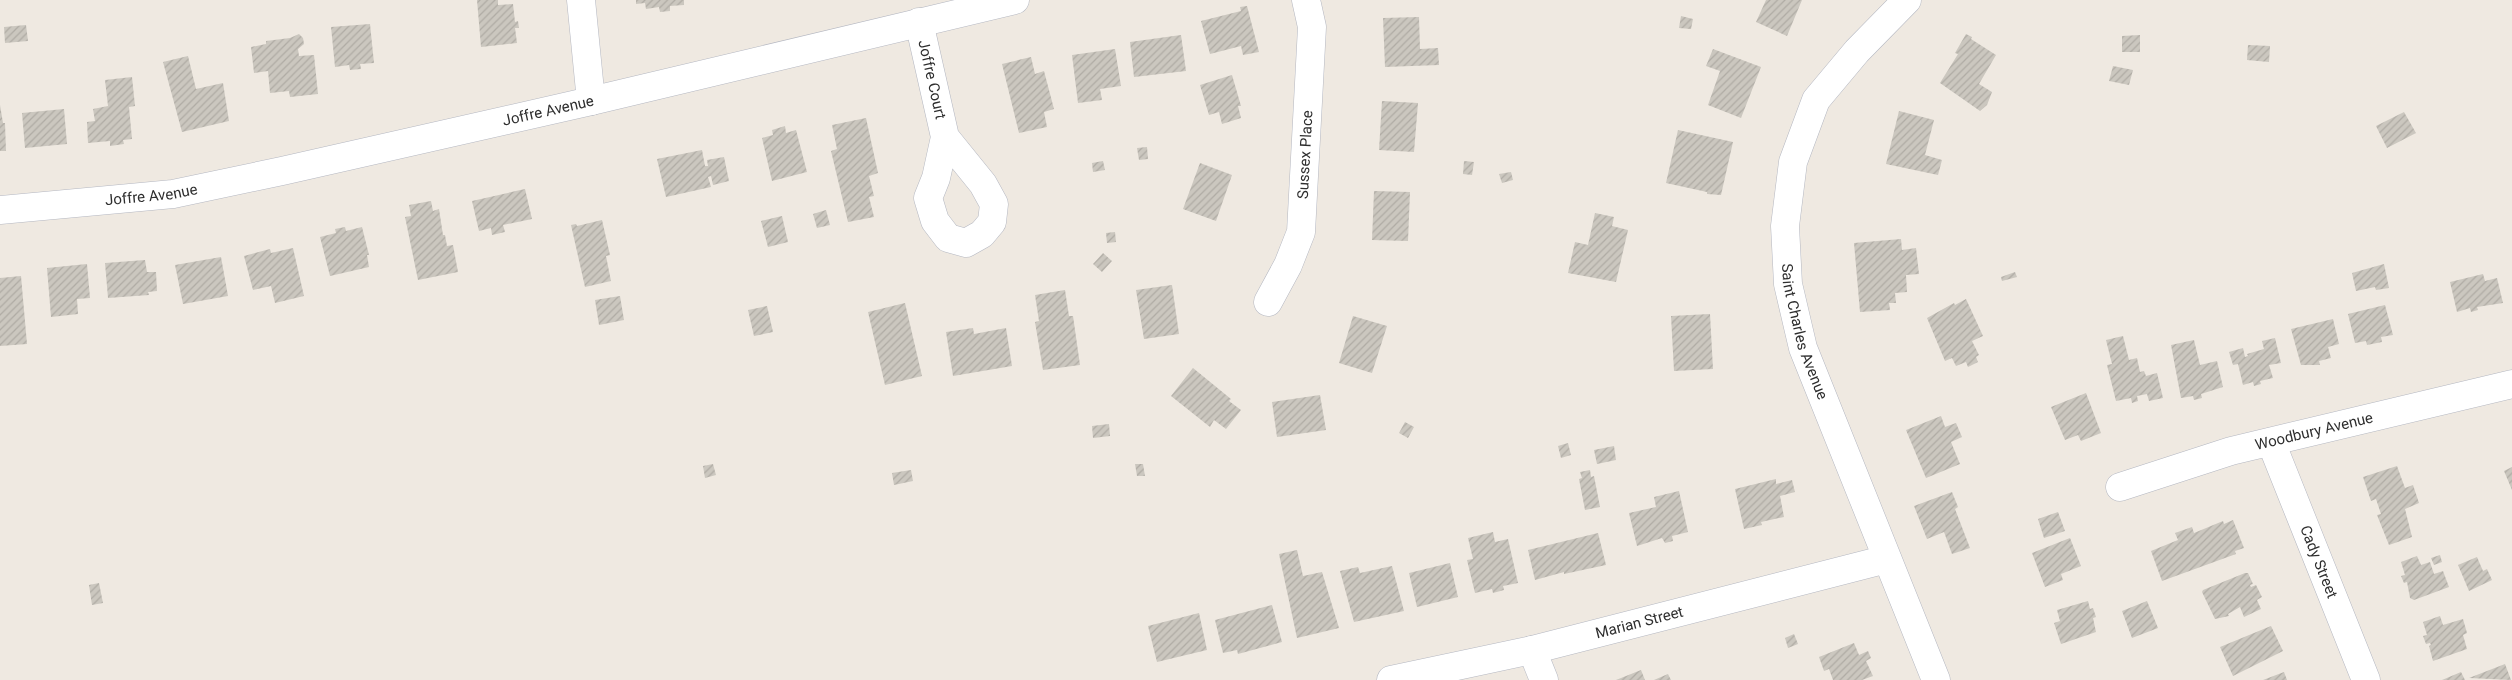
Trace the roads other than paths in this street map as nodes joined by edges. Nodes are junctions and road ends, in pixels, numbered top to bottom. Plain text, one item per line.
1 (581, 0) edge
2 (1015, 0) edge
3 (1306, 0) edge
4 (1907, 0) edge
5 (919, 22) junction
6 (591, 101) junction
7 (945, 137) dead end
8 (0, 210) edge
9 (1268, 302) dead end
10 (2512, 384) edge
11 (2272, 442) junction
12 (2120, 487) dead end
13 (1887, 559) junction
14 (1532, 650) junction
15 (1391, 680) edge
16 (1544, 680) edge
17 (1936, 680) edge
18 (2366, 680) edge

1 - 6 street
2 - 5 street, Joffre Avenue
3 - 9 street, Sussex Place
4 - 13 street, Saint Charles Avenue
5 - 6 street, Joffre Avenue
5 - 7 street, Joffre Court
6 - 8 street, Joffre Avenue
10 - 11 street, Woodbury Avenue
11 - 12 street, Woodbury Avenue
11 - 18 street, Cady Street
13 - 14 street, Marian Street
13 - 17 street, Saint Charles Avenue
14 - 15 street, Marian Street
14 - 16 street

